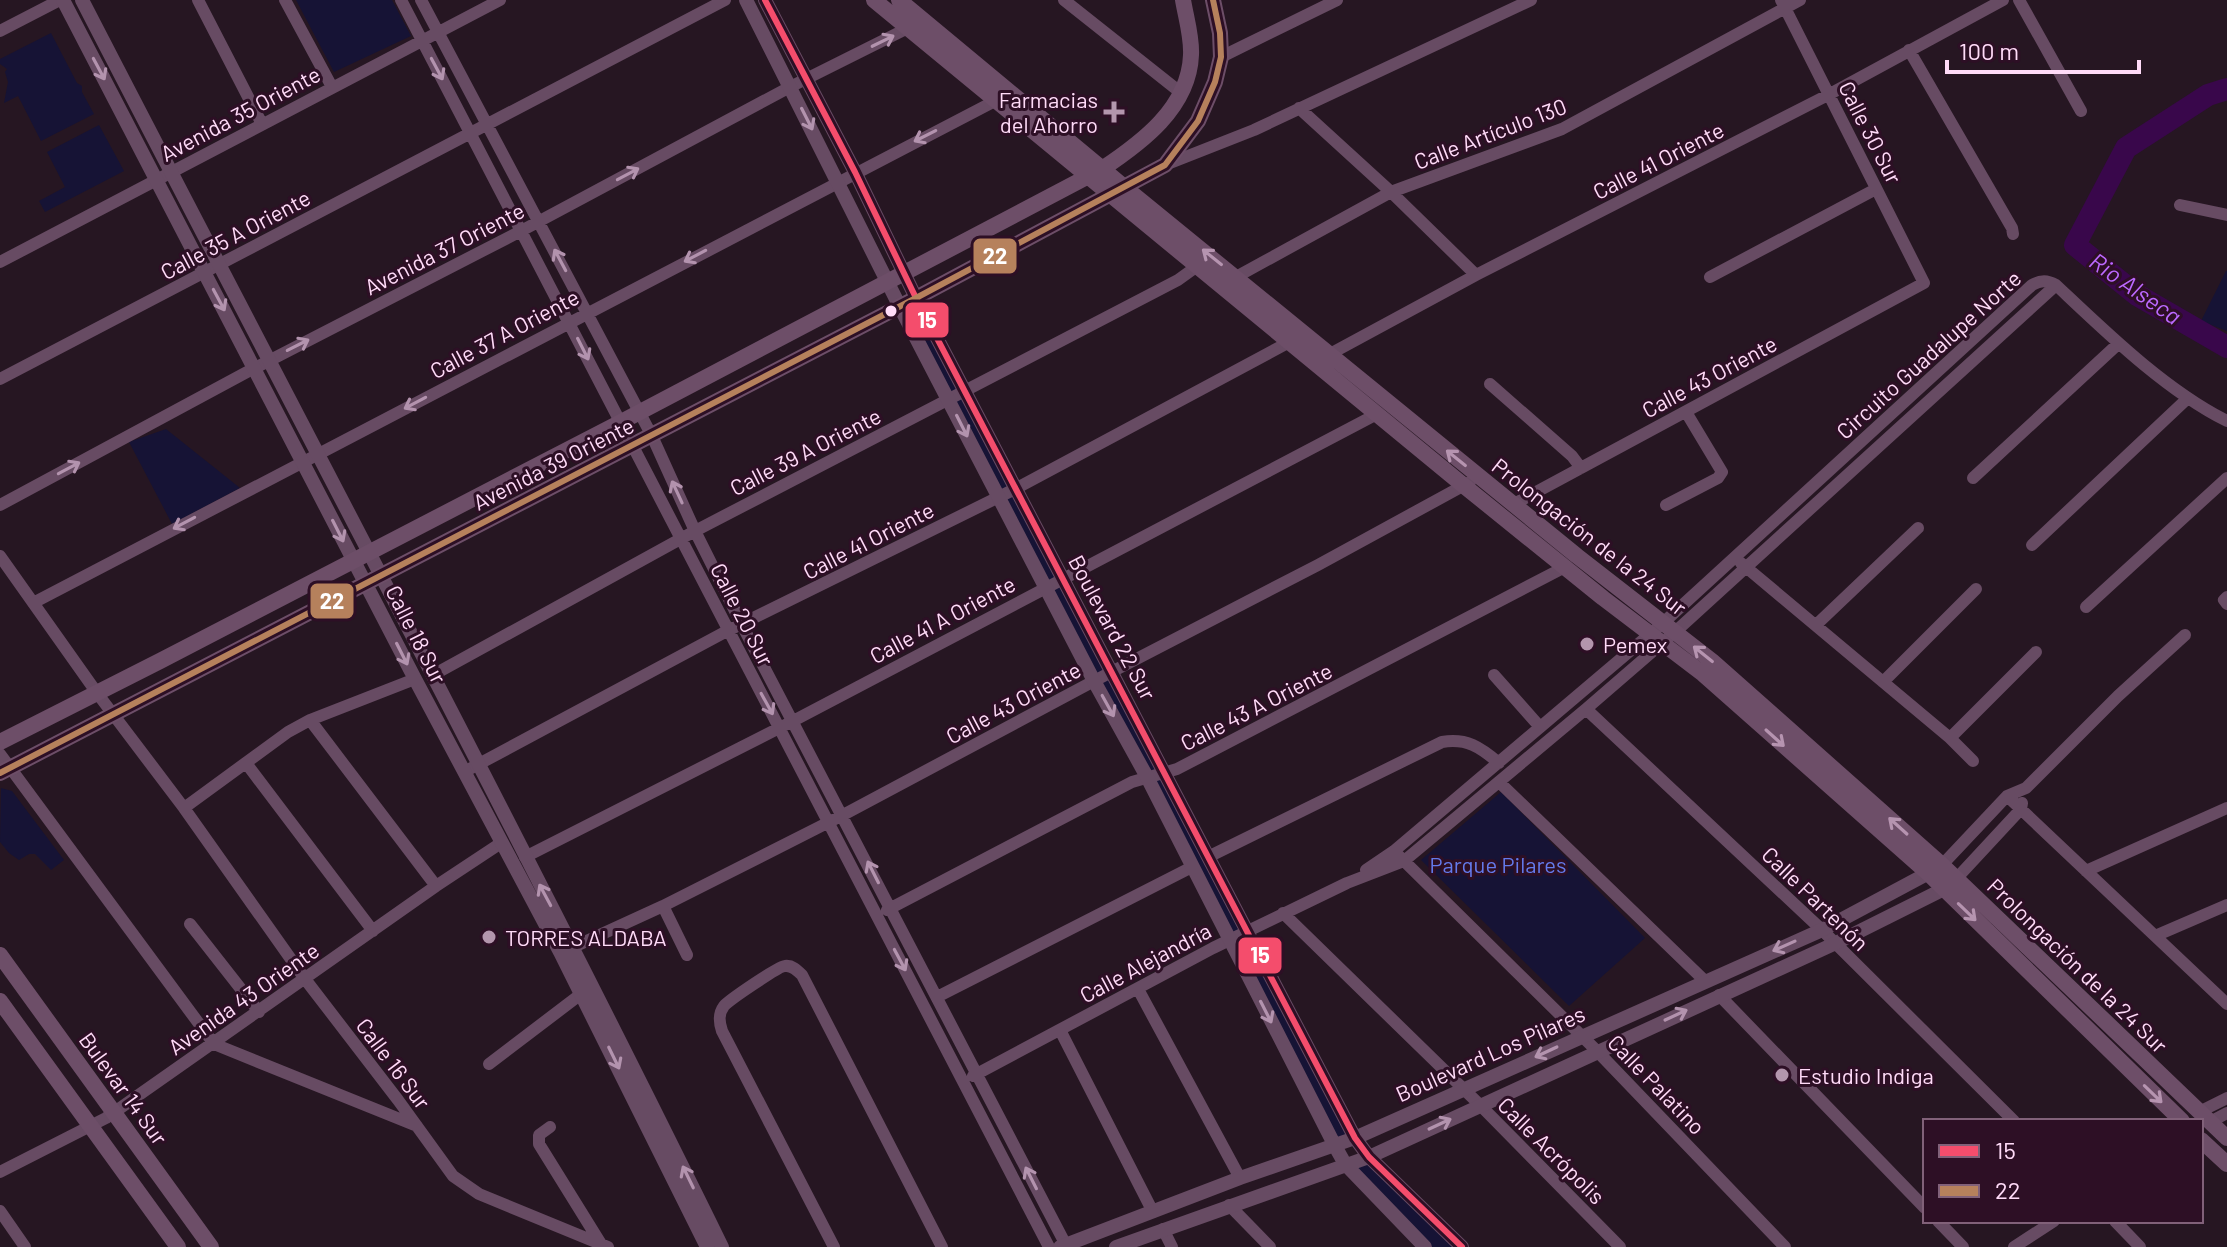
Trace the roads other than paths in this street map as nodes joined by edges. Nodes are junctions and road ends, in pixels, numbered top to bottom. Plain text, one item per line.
1 (62, 0) edge
2 (82, 0) edge
3 (198, 0) edge
4 (285, 0) edge
5 (401, 0) edge
6 (421, 0) edge
7 (500, 0) edge
8 (725, 0) edge
9 (746, 0) edge
10 (765, 0) edge
11 (874, 0) edge
12 (899, 0) edge
13 (1064, 0) edge
14 (1183, 0) edge
15 (1213, 0) edge
16 (1337, 0) edge
17 (1531, 0) edge
18 (1800, 0) edge
19 (2003, 0) edge
20 (2019, 0) edge
21 (1783, 4) edge
22 (908, 28) junction
23 (0, 31) edge
24 (438, 32) junction
25 (422, 41) junction
26 (1909, 50) junction
27 (1221, 57) junction
28 (806, 78) junction
29 (332, 87) junction
30 (790, 87) junction
31 (1180, 92) junction
32 (1828, 95) junction
33 (995, 101) junction
34 (1299, 108) junction
35 (2081, 111) dead end
36 (262, 124) junction
37 (488, 125) junction
38 (471, 134) junction
39 (1165, 165) junction
40 (170, 172) junction
41 (855, 172) junction
42 (1094, 173) junction
43 (156, 179) junction
44 (838, 181) junction
45 (1876, 189) junction
46 (1117, 191) junction
47 (1391, 192) junction
48 (2180, 205) dead end
49 (2227, 215) edge
50 (539, 222) junction
51 (521, 231) junction
52 (2013, 234) dead end
53 (0, 262) edge
54 (219, 265) junction
55 (1196, 267) junction
56 (204, 273) junction
57 (904, 273) junction
58 (1476, 275) junction
59 (1236, 277) junction
60 (1710, 277) dead end
61 (887, 281) junction
62 (1924, 283) joint
63 (2056, 285) junction
64 (916, 298) junction
65 (900, 307) junction
66 (588, 312) junction
67 (569, 322) junction
68 (1303, 332) junction
69 (1290, 343) junction
70 (2118, 344) junction
71 (1330, 354) junction
72 (269, 360) junction
73 (254, 368) junction
74 (0, 379) edge
75 (1490, 384) dead end
76 (965, 391) junction
77 (2188, 398) junction
78 (949, 400) junction
79 (2227, 410) edge
80 (639, 412) junction
81 (1686, 412) junction
82 (2212, 413) junction
83 (1377, 414) junction
84 (1888, 418) junction
85 (2227, 421) edge
86 (621, 422) junction
87 (1898, 428) junction
88 (652, 436) junction
89 (633, 446) junction
90 (317, 454) junction
91 (302, 461) junction
92 (1581, 468) junction
93 (1479, 477) junction
94 (1973, 478) dead end
95 (2227, 478) edge
96 (1463, 485) junction
97 (1015, 489) junction
98 (998, 497) junction
99 (1514, 504) junction
100 (0, 505) edge
101 (1666, 505) dead end
102 (1918, 528) dead end
103 (695, 531) junction
104 (682, 539) junction
105 (2032, 545) dead end
106 (370, 552) junction
107 (0, 556) edge
108 (1735, 558) junction
109 (353, 560) junction
110 (1565, 567) junction
111 (1746, 568) junction
112 (382, 576) junction
113 (1063, 579) junction
114 (367, 585) junction
115 (1046, 588) junction
116 (1976, 589) dead end
117 (33, 603) junction
118 (2086, 607) dead end
119 (742, 625) junction
120 (1816, 625) junction
121 (727, 631) junction
122 (1662, 633) junction
123 (2185, 635) dead end
124 (2036, 652) dead end
125 (1112, 672) junction
126 (433, 675) junction
127 (1494, 675) dead end
128 (415, 679) junction
129 (1094, 681) junction
130 (1883, 682) junction
131 (97, 693) junction
132 (1586, 709) junction
133 (113, 714) junction
134 (310, 720) junction
135 (793, 721) junction
136 (780, 727) junction
137 (1540, 727) junction
138 (1950, 738) junction
139 (0, 742) edge
140 (1973, 761) dead end
141 (246, 763) junction
142 (1499, 763) junction
143 (480, 764) junction
144 (3, 765) edge
145 (464, 772) junction
146 (1165, 774) junction
147 (1147, 777) junction
148 (1499, 782) junction
149 (2026, 788) junction
150 (2007, 796) junction
151 (184, 808) junction
152 (2227, 808) edge
153 (2021, 809) junction
154 (843, 815) junction
155 (828, 822) junction
156 (501, 843) junction
157 (1394, 851) junction
158 (525, 857) junction
159 (1208, 857) junction
160 (1404, 861) junction
161 (1192, 867) junction
162 (1935, 870) junction
163 (2086, 871) junction
164 (1347, 883) junction
165 (1950, 884) junction
166 (436, 886) junction
167 (2227, 905) edge
168 (663, 906) junction
169 (891, 908) junction
170 (1283, 913) junction
171 (876, 916) junction
172 (190, 924) dead end
173 (1822, 930) junction
174 (373, 931) junction
175 (1246, 931) junction
176 (2155, 936) junction
177 (1229, 940) junction
178 (1836, 943) junction
179 (566, 950) junction
180 (0, 955) edge
181 (687, 955) dead end
182 (305, 979) junction
183 (1705, 981) junction
184 (1138, 989) junction
185 (581, 994) junction
186 (1719, 995) junction
187 (937, 997) junction
188 (0, 1001) edge
189 (2226, 1003) edge
190 (259, 1012) junction
191 (606, 1026) junction
192 (1060, 1030) junction
193 (1581, 1036) junction
194 (214, 1044) junction
195 (1597, 1051) junction
196 (489, 1064) dead end
197 (977, 1074) junction
198 (963, 1081) junction
199 (1464, 1090) junction
200 (2227, 1098) edge
201 (1480, 1105) junction
202 (115, 1112) junction
203 (2227, 1113) edge
204 (2204, 1117) junction
205 (2012, 1119) edge
206 (2180, 1119) edge
207 (90, 1126) junction
208 (417, 1126) junction
209 (550, 1127) dead end
210 (1355, 1138) junction
211 (2227, 1138) edge
212 (2203, 1142) edge
213 (1335, 1146) junction
214 (1369, 1157) junction
215 (1345, 1164) junction
216 (2227, 1164) edge
217 (0, 1172) edge
218 (1240, 1178) junction
219 (1229, 1205) junction
220 (1923, 1206) edge
221 (0, 1211) edge
222 (1153, 1212) junction
223 (1940, 1223) edge
224 (2051, 1223) edge
225 (2117, 1223) edge
226 (1163, 1229) junction
227 (604, 1246) edge
228 (1064, 1246) edge
229 (25, 1247) edge
230 (178, 1247) edge
231 (211, 1247) edge
232 (707, 1247) edge
233 (722, 1247) edge
234 (834, 1247) edge
235 (942, 1247) edge
236 (1049, 1247) edge
237 (1116, 1247) edge
238 (1172, 1247) edge
239 (1270, 1247) edge
240 (1425, 1247) edge
241 (1462, 1247) edge
242 (1620, 1247) edge
243 (1785, 1247) edge
244 (1963, 1247) edge
245 (2016, 1247) edge
246 (2140, 1247) edge

1 - 23 street
1 -> 43 street, Calle 18 Sur
2 - 40 street, Calle 18 Sur
3 - 36 street
4 - 29 street
5 - 25 street, Calle 20 Sur
6 - 24 street, Calle 20 Sur
7 - 24 street, Avenida 35 Oriente
8 - 37 street, Calle 35 A Oriente
9 - 30 street, Boulevard 22 Sur
10 - 28 street, Boulevard 22 Sur
11 - 22 main road, Prolongación de la 24 Sur
12 - 42 main road, Prolongación de la 24 Sur
13 - 31 street
14 - 31 main road
15 - 27 main road
16 - 27 street
17 - 34 street
18 - 21 street, Calle Artículo 130
19 - 26 street, Calle 41 Oriente
20 - 35 street
21 - 32 street, Calle 30 Sur
21 - 47 street, Calle Artículo 130
28 -> 22 street, Avenida 37 Oriente
22 - 33 main road, Prolongación de la 24 Sur
24 - 25 street, Avenida 35 Oriente
24 - 37 street, Calle 20 Sur
25 - 29 street, Avenida 35 Oriente
25 -> 38 street, Calle 20 Sur
26 - 32 street, Calle 41 Oriente
26 - 52 street
27 - 39 main road
28 - 30 street, Avenida 37 Oriente
28 - 41 street, Boulevard 22 Sur
29 - 36 street, Avenida 35 Oriente
30 -> 44 street, Boulevard 22 Sur
50 -> 30 street, Avenida 37 Oriente
31 - 42 main road
32 - 45 street, Calle 30 Sur
32 - 58 street, Calle 41 Oriente
33 -> 41 street, Calle 37 A Oriente
33 - 42 main road, Prolongación de la 24 Sur
34 - 39 street
34 - 47 street
36 - 40 street, Avenida 35 Oriente
37 - 38 street, Calle 35 A Oriente
37 - 50 street, Calle 20 Sur
38 - 51 street, Calle 20 Sur
38 - 54 street, Calle 35 A Oriente
39 - 46 main road
40 - 43 street, Avenida 35 Oriente
40 - 54 street, Calle 18 Sur
41 - 44 street, Calle 37 A Oriente
41 - 57 street, Boulevard 22 Sur
42 - 46 main road, Prolongación de la 24 Sur
42 - 57 main road, Avenida 39 Oriente
43 - 53 street, Avenida 35 Oriente
43 - 56 street, Calle 18 Sur
44 - 61 street, Boulevard 22 Sur
44 -> 66 street, Calle 37 A Oriente
45 - 60 street
45 - 62 street, Calle 30 Sur
46 - 55 main road, Prolongación de la 24 Sur
59 -> 46 main road, Prolongación de la 24 Sur
46 - 64 main road, Avenida 39 Oriente
47 - 58 street
47 - 59 street, Calle Artículo 130
48 - 49 street
50 - 51 street, Avenida 37 Oriente
66 -> 50 street, Calle 20 Sur
51 - 67 street, Calle 20 Sur
72 -> 51 street, Avenida 37 Oriente
54 - 56 street, Calle 35 A Oriente
54 - 72 street, Calle 18 Sur
55 - 69 main road, Prolongación de la 24 Sur
55 - 76 street, Calle 39 A Oriente
56 -> 73 street, Calle 18 Sur
56 - 74 street, Calle 35 A Oriente
57 - 61 main road, Avenida 39 Oriente
57 - 64 street, Boulevard 22 Sur
58 - 71 street, Calle 41 Oriente
59 - 68 main road, Prolongación de la 24 Sur
61 - 65 street, Boulevard 22 Sur
61 - 80 main road, Avenida 39 Oriente
62 - 81 street, Calle 43 Oriente
63 - 70 street
63 - 84 street, Circuito Guadalupe Norte
63 - 87 street, Circuito Guadalupe Norte
64 - 65 main road, Avenida 39 Oriente
64 - 76 street, Boulevard 22 Sur
65 - 78 street, Boulevard 22 Sur
65 - 88 main road, Avenida 39 Oriente
66 - 67 street, Calle 37 A Oriente
66 - 80 street, Calle 20 Sur
67 -> 86 street, Calle 20 Sur
67 -> 90 street, Calle 37 A Oriente
68 - 69 street, Calle 41 Oriente
68 - 71 main road, Prolongación de la 24 Sur
69 - 83 main road, Prolongación de la 24 Sur
69 - 97 street, Calle 41 Oriente
70 - 77 street
70 - 94 street
93 -> 71 main road, Prolongación de la 24 Sur
72 - 73 street, Avenida 37 Oriente
72 - 90 street, Calle 18 Sur
73 - 91 street, Calle 18 Sur
100 -> 73 street, Avenida 37 Oriente
75 - 92 street
76 - 78 street, Calle 39 A Oriente
76 - 97 street, Boulevard 22 Sur
77 - 82 street
77 - 105 street
78 -> 98 street, Boulevard 22 Sur
78 - 103 street, Calle 39 A Oriente
79 - 82 street
80 - 86 main road, Avenida 39 Oriente
80 - 88 street, Calle 20 Sur
81 - 92 street, Calle 43 Oriente
81 - 101 street
82 - 85 street
83 - 96 main road, Prolongación de la 24 Sur
83 - 113 street, Calle 41 A Oriente
84 - 87 street
84 - 108 street, Circuito Guadalupe Norte
86 - 89 street, Calle 20 Sur
86 - 106 main road, Avenida 39 Oriente
87 - 111 street, Circuito Guadalupe Norte
88 - 89 main road, Avenida 39 Oriente
103 -> 88 street, Calle 20 Sur
89 - 104 street, Calle 20 Sur
89 - 112 main road, Avenida 39 Oriente
90 - 91 street, Calle 37 A Oriente
90 - 106 street, Calle 18 Sur
91 -> 109 street, Calle 18 Sur
91 -> 117 street, Calle 37 A Oriente
92 - 99 street, Calle 43 Oriente
93 - 96 street, Calle 43 Oriente
93 - 99 main road, Prolongación de la 24 Sur
95 - 118 street
96 - 110 main road, Prolongación de la 24 Sur
96 - 125 street, Calle 43 Oriente
97 - 98 street, Calle 41 Oriente
97 - 113 street, Boulevard 22 Sur
98 - 115 street, Boulevard 22 Sur
98 - 119 street, Calle 41 Oriente
99 - 122 main road, Prolongación de la 24 Sur
102 - 120 street
103 - 104 street, Calle 39 A Oriente
103 - 119 street, Calle 20 Sur
104 - 121 street, Calle 20 Sur
104 - 126 street, Calle 39 A Oriente
106 - 109 main road, Avenida 39 Oriente
106 - 112 street, Calle 18 Sur
107 - 117 street, Calle 16 Sur
108 - 111 street
108 - 122 street, Circuito Guadalupe Norte
109 - 114 street, Calle 18 Sur
109 - 131 main road, Avenida 39 Oriente
110 - 122 main road, Prolongación de la 24 Sur
110 - 146 street, Calle 43 A Oriente
111 - 120 street
111 - 122 street, Circuito Guadalupe Norte
112 - 114 main road, Avenida 39 Oriente
112 - 126 street, Calle 18 Sur
113 - 115 street, Calle 41 A Oriente
113 - 125 street, Boulevard 22 Sur
114 -> 128 street, Calle 18 Sur
114 - 133 main road, Avenida 39 Oriente
115 - 129 street, Boulevard 22 Sur
115 - 135 street, Calle 41 A Oriente
116 - 130 street
117 - 131 street, Calle 16 Sur
119 - 121 street, Calle 41 Oriente
119 - 135 street, Calle 20 Sur
120 - 130 street
121 -> 136 street, Calle 20 Sur
121 - 143 street, Calle 41 Oriente
122 - 132 street, Calle Alejandría
122 - 137 street, Calle Alejandría
122 - 162 main road, Prolongación de la 24 Sur
123 - 149 street
124 - 138 street
125 - 129 street, Calle 43 Oriente
125 - 146 street, Boulevard 22 Sur
126 - 143 street, Calle 18 Sur
127 - 137 street
128 - 134 street
128 - 145 street, Calle 18 Sur
129 -> 147 street, Boulevard 22 Sur
129 - 154 street, Calle 43 Oriente
130 - 138 street
131 - 133 street, Calle 16 Sur
131 - 139 main road, Avenida 39 Oriente
132 - 148 street, Calle Alejandría
132 - 173 street, Calle Partenón
133 - 144 main road, Avenida 39 Oriente
133 - 151 street, Calle 16 Sur
134 - 141 street
134 - 166 street
135 - 136 street, Calle 41 A Oriente
135 - 154 street, Calle 20 Sur
136 - 155 street, Calle 20 Sur
136 - 158 street, Calle 41 A Oriente
137 - 142 street, Calle Alejandría
138 - 140 street
141 - 151 street
141 - 174 street
142 - 157 street, Calle Alejandría
142 - 159 street
143 - 145 street, Calle 41 Oriente
143 - 158 street, Calle 18 Sur
144 - 194 street
145 - 156 street, Calle 18 Sur
146 - 147 street, Calle 43 A Oriente
146 - 159 street, Boulevard 22 Sur
147 - 161 street, Boulevard 22 Sur
147 - 169 street, Calle 43 A Oriente
148 - 160 street, Calle Alejandría
148 - 183 street
149 - 150 street
149 - 153 street
150 - 153 street
150 - 162 street
151 - 182 street, Calle 16 Sur
152 - 163 street
153 - 163 street
153 - 165 street
154 - 155 street, Calle 43 Oriente
169 -> 154 street, Calle 20 Sur
155 - 168 street, Calle 43 Oriente
155 - 171 street, Calle 20 Sur
156 - 166 street, Avenida 43 Oriente
156 - 179 street, Calle 18 Sur
157 - 160 street, Calle Palatino
157 - 164 street, Calle Alejandría
179 -> 158 street, Calle 18 Sur
159 - 175 street, Boulevard 22 Sur
160 - 164 street, Calle Alejandría
160 - 193 street, Calle Palatino
161 - 177 street, Boulevard 22 Sur
161 - 187 street
162 - 165 main road, Prolongación de la 24 Sur
162 - 173 street, Boulevard Los Pilares
163 - 176 street
164 - 170 street, Calle Alejandría
165 - 178 street, Boulevard Los Pilares
165 - 204 main road, Prolongación de la 24 Sur
165 -> 206 main road, Prolongación de la 24 Sur
166 - 174 street, Avenida 43 Oriente
167 - 176 street
168 - 179 street, Calle 43 Oriente
168 - 181 street
169 - 171 street, Calle 43 A Oriente
169 - 187 street, Calle 20 Sur
170 - 175 street, Calle Alejandría
170 - 199 street, Calle Acrópolis
171 -> 198 street, Calle 20 Sur
172 - 190 street
173 - 178 street, Calle Partenón
173 -> 183 street, Boulevard Los Pilares
174 - 182 street, Avenida 43 Oriente
175 - 177 street, Calle Alejandría
175 - 210 street, Boulevard 22 Sur
176 - 189 street
177 - 184 street, Calle Alejandría
177 -> 213 street, Boulevard 22 Sur
178 - 186 street, Boulevard Los Pilares
178 - 205 street, Calle Partenón
179 - 185 street, Calle 18 Sur
179 - 191 street, Calle 18 Sur
180 - 202 main road, Bulevar 14 Sur
182 - 190 street, Avenida 43 Oriente
182 - 208 street, Calle 16 Sur
183 - 193 street, Boulevard Los Pilares
184 - 192 street, Calle Alejandría
184 - 218 street
185 - 191 street, Calle 18 Sur
185 - 196 street
195 -> 186 street, Boulevard Los Pilares
186 - 220 street
187 - 197 street, Calle 20 Sur
188 - 207 main road
190 - 194 street, Avenida 43 Oriente
191 -> 232 street, Calle 18 Sur
233 -> 191 street, Calle 18 Sur
192 - 197 street, Calle Alejandría
192 - 222 street
193 - 195 street, Calle Palatino
193 -> 199 street, Boulevard Los Pilares
194 - 202 street, Avenida 43 Oriente
194 - 208 street, Calle 16 Sur
195 - 201 street, Boulevard Los Pilares
195 - 243 street, Calle Palatino
197 - 198 street, Calle Alejandría
228 -> 197 street, Calle 20 Sur
198 - 236 street, Calle 20 Sur
199 - 201 street, Calle Acrópolis
199 - 210 street, Boulevard Los Pilares
200 - 204 street
214 -> 201 street, Boulevard Los Pilares
201 - 242 street, Calle Acrópolis
202 - 207 street, Avenida 43 Oriente
202 - 231 main road, Bulevar 14 Sur
203 - 204 street
204 - 211 main road, Prolongación de la 24 Sur
207 - 217 street, Avenida 43 Oriente
207 - 230 main road
208 - 227 street
209 - 227 street
210 - 213 street, Boulevard Los Pilares
210 - 214 street, Boulevard 22 Sur
212 - 216 main road
213 - 215 street, Boulevard 22 Sur
213 - 218 street, Boulevard Los Pilares
214 - 215 street, Boulevard Los Pilares
214 - 241 street, Boulevard 22 Sur
215 - 219 street, Boulevard Los Pilares
215 - 240 street, Boulevard 22 Sur
218 - 222 street, Boulevard Los Pilares
219 - 226 street, Boulevard Los Pilares
219 - 239 street
221 - 229 street
222 - 228 street, Boulevard Los Pilares
223 - 244 street
224 - 245 street
225 - 246 street
226 - 237 street, Boulevard Los Pilares
226 - 238 street
234 - 235 street

